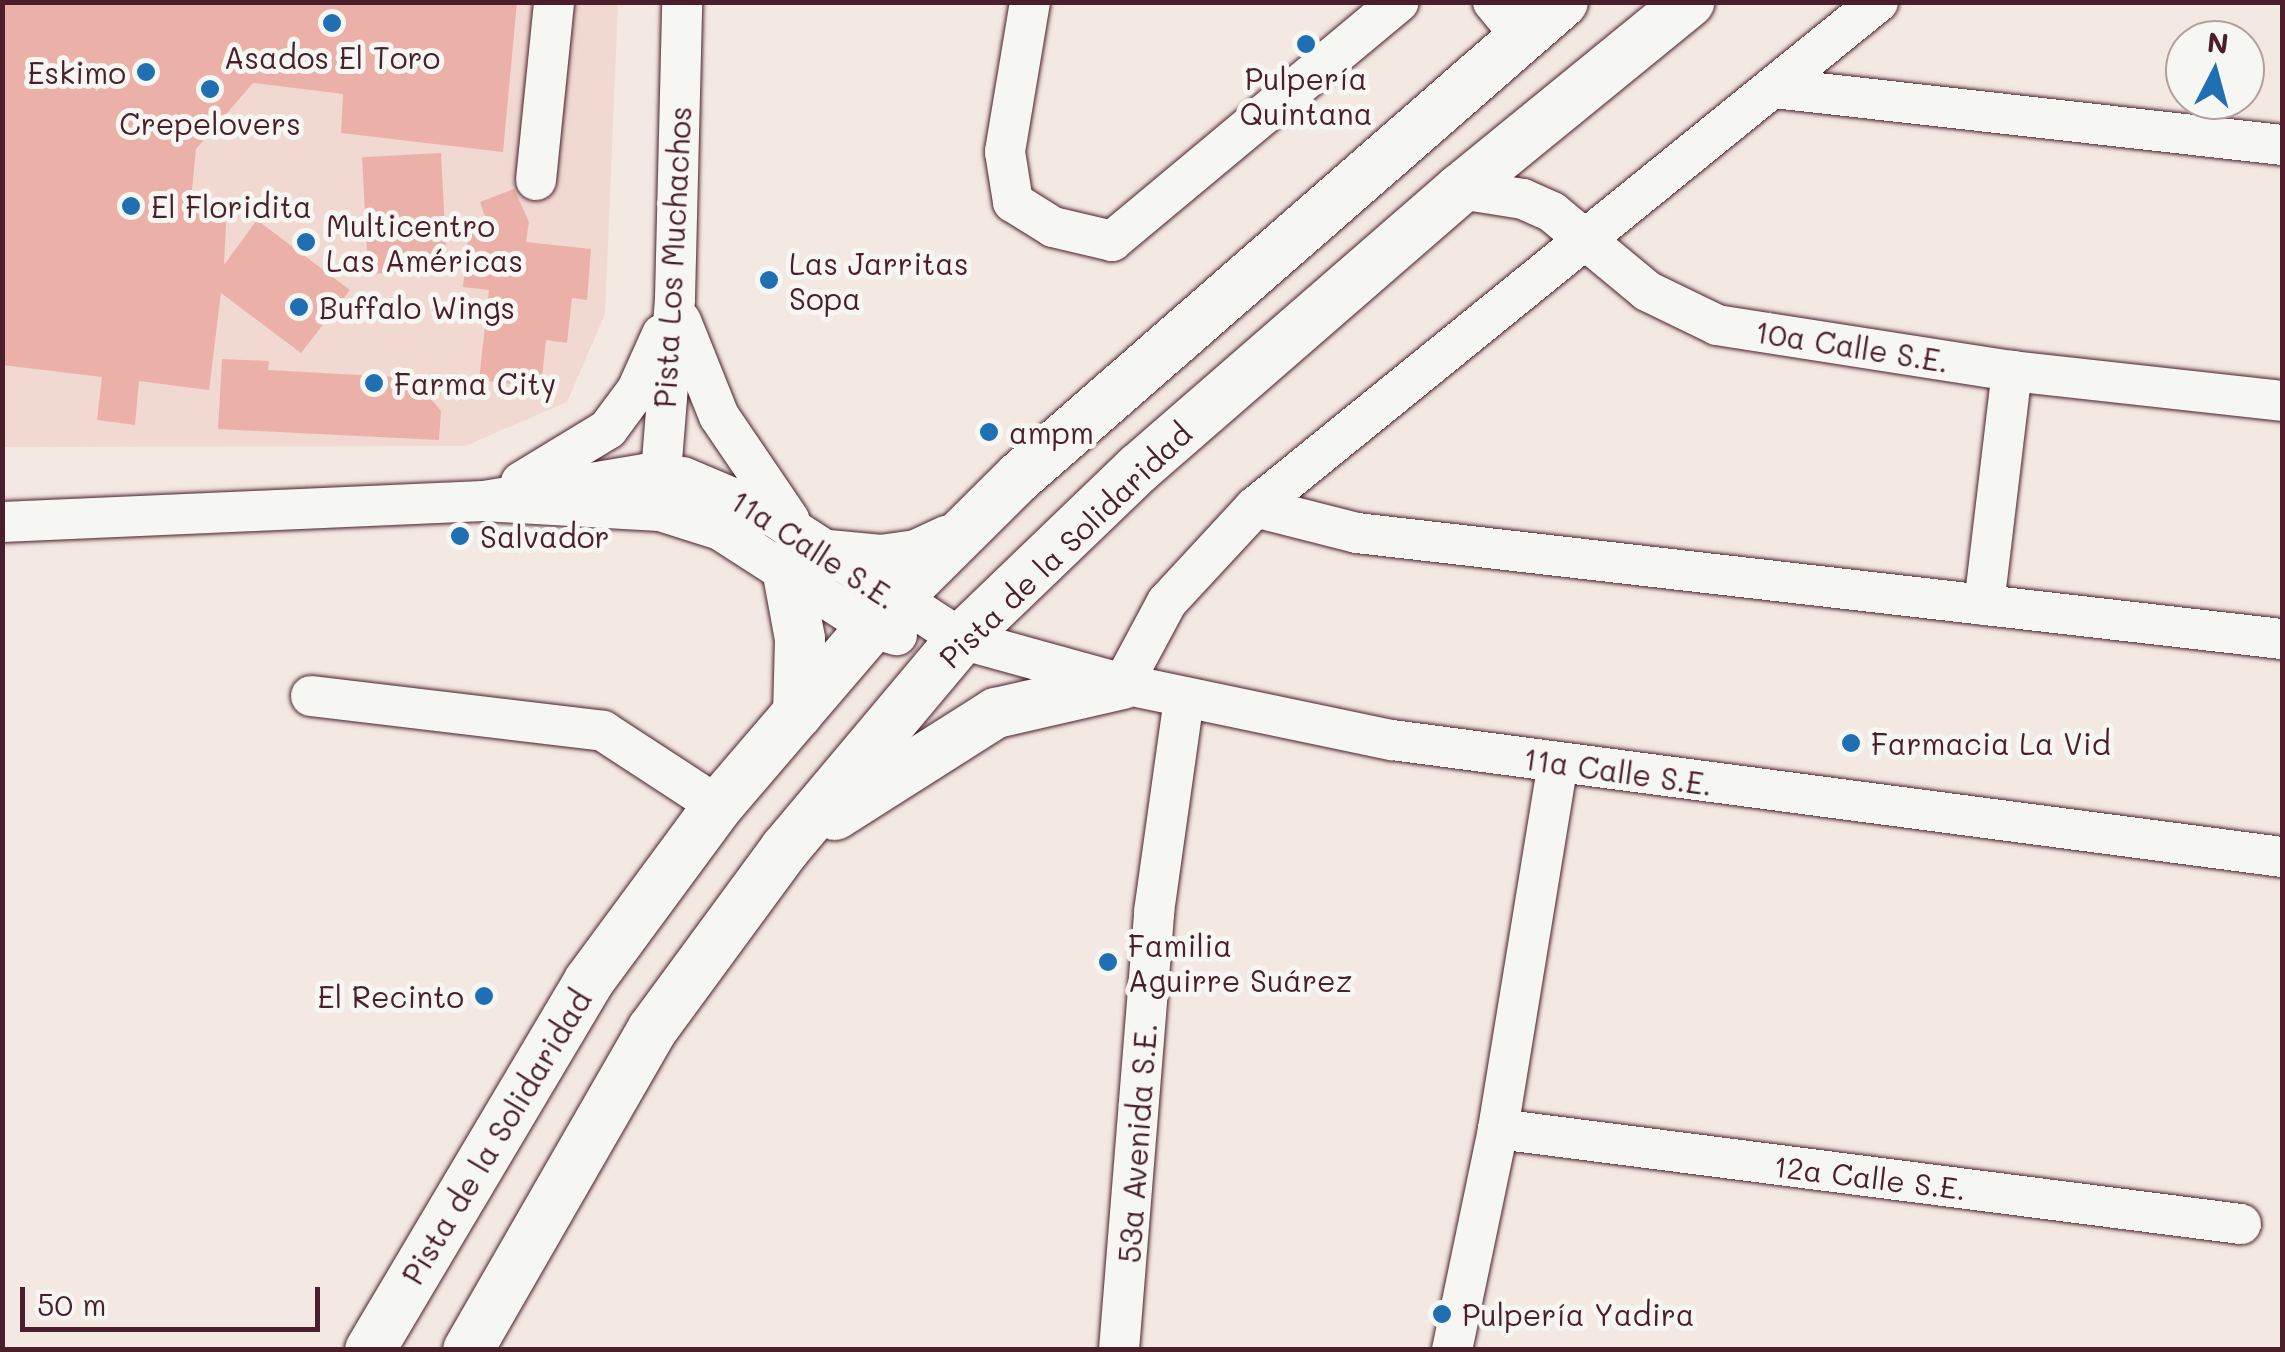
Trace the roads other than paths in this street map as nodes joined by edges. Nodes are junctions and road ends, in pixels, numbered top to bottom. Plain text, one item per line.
1 (554, 2) edge
2 (682, 2) edge
3 (1030, 2) edge
4 (1399, 2) edge
5 (1563, 2) edge
6 (1689, 2) edge
7 (1878, 2) edge
8 (1507, 19) edge
9 (1774, 88) junction
10 (2282, 145) edge
11 (536, 180) dead end
12 (1460, 189) junction
13 (1582, 236) junction
14 (676, 298) junction
15 (2012, 371) junction
16 (2282, 401) edge
17 (660, 492) junction
18 (484, 501) junction
19 (1255, 507) junction
20 (2, 522) edge
21 (949, 540) junction
22 (805, 554) junction
23 (1984, 604) junction
24 (883, 614) junction
25 (961, 639) junction
26 (2282, 639) edge
27 (1124, 684) junction
28 (311, 696) dead end
29 (1184, 698) junction
30 (798, 713) junction
31 (1558, 763) junction
32 (718, 806) junction
33 (786, 848) junction
34 (2282, 857) edge
35 (1498, 1129) junction
36 (2241, 1224) dead end
37 (370, 1350) edge
38 (468, 1350) edge
39 (1119, 1350) edge
40 (1452, 1350) edge

1 - 11 street
2 - 14 street, Pista Los Muchachos
3 - 4 street
5 - 8 main road, Pista de la Solidaridad
6 - 12 main road, Pista de la Solidaridad
7 - 9 street
8 - 21 main road, Pista de la Solidaridad
9 - 10 street
9 - 13 street
12 - 13 street, 10a Calle S.E.
12 - 25 main road, Pista de la Solidaridad
13 - 15 street, 10a Calle S.E.
13 - 19 street
14 - 17 street, Pista Los Muchachos
14 - 18 street
14 - 22 street
15 - 16 street, 10a Calle S.E.
15 - 23 street
17 - 18 street, 11a Calle S.E.
17 - 22 street, 11a Calle S.E.
18 - 20 street, 11a Calle S.E.
19 - 23 street
19 - 27 street
21 - 22 main road
21 - 24 main road, Pista de la Solidaridad
22 - 24 street, 11a Calle S.E.
22 - 30 main road
23 - 26 street
24 - 25 street, 11a Calle S.E.
24 - 30 main road, Pista de la Solidaridad
25 - 27 street, 11a Calle S.E.
25 - 33 main road, Pista de la Solidaridad
27 - 29 street, 11a Calle S.E.
27 - 33 main road
28 - 32 street
29 - 31 street, 11a Calle S.E.
29 - 39 street, 53a Avenida S.E.
30 - 32 main road, Pista de la Solidaridad
31 - 34 street, 11a Calle S.E.
31 - 35 street
32 - 37 main road, Pista de la Solidaridad
33 - 38 main road, Pista de la Solidaridad
35 - 36 street, 12a Calle S.E.
35 - 40 street

